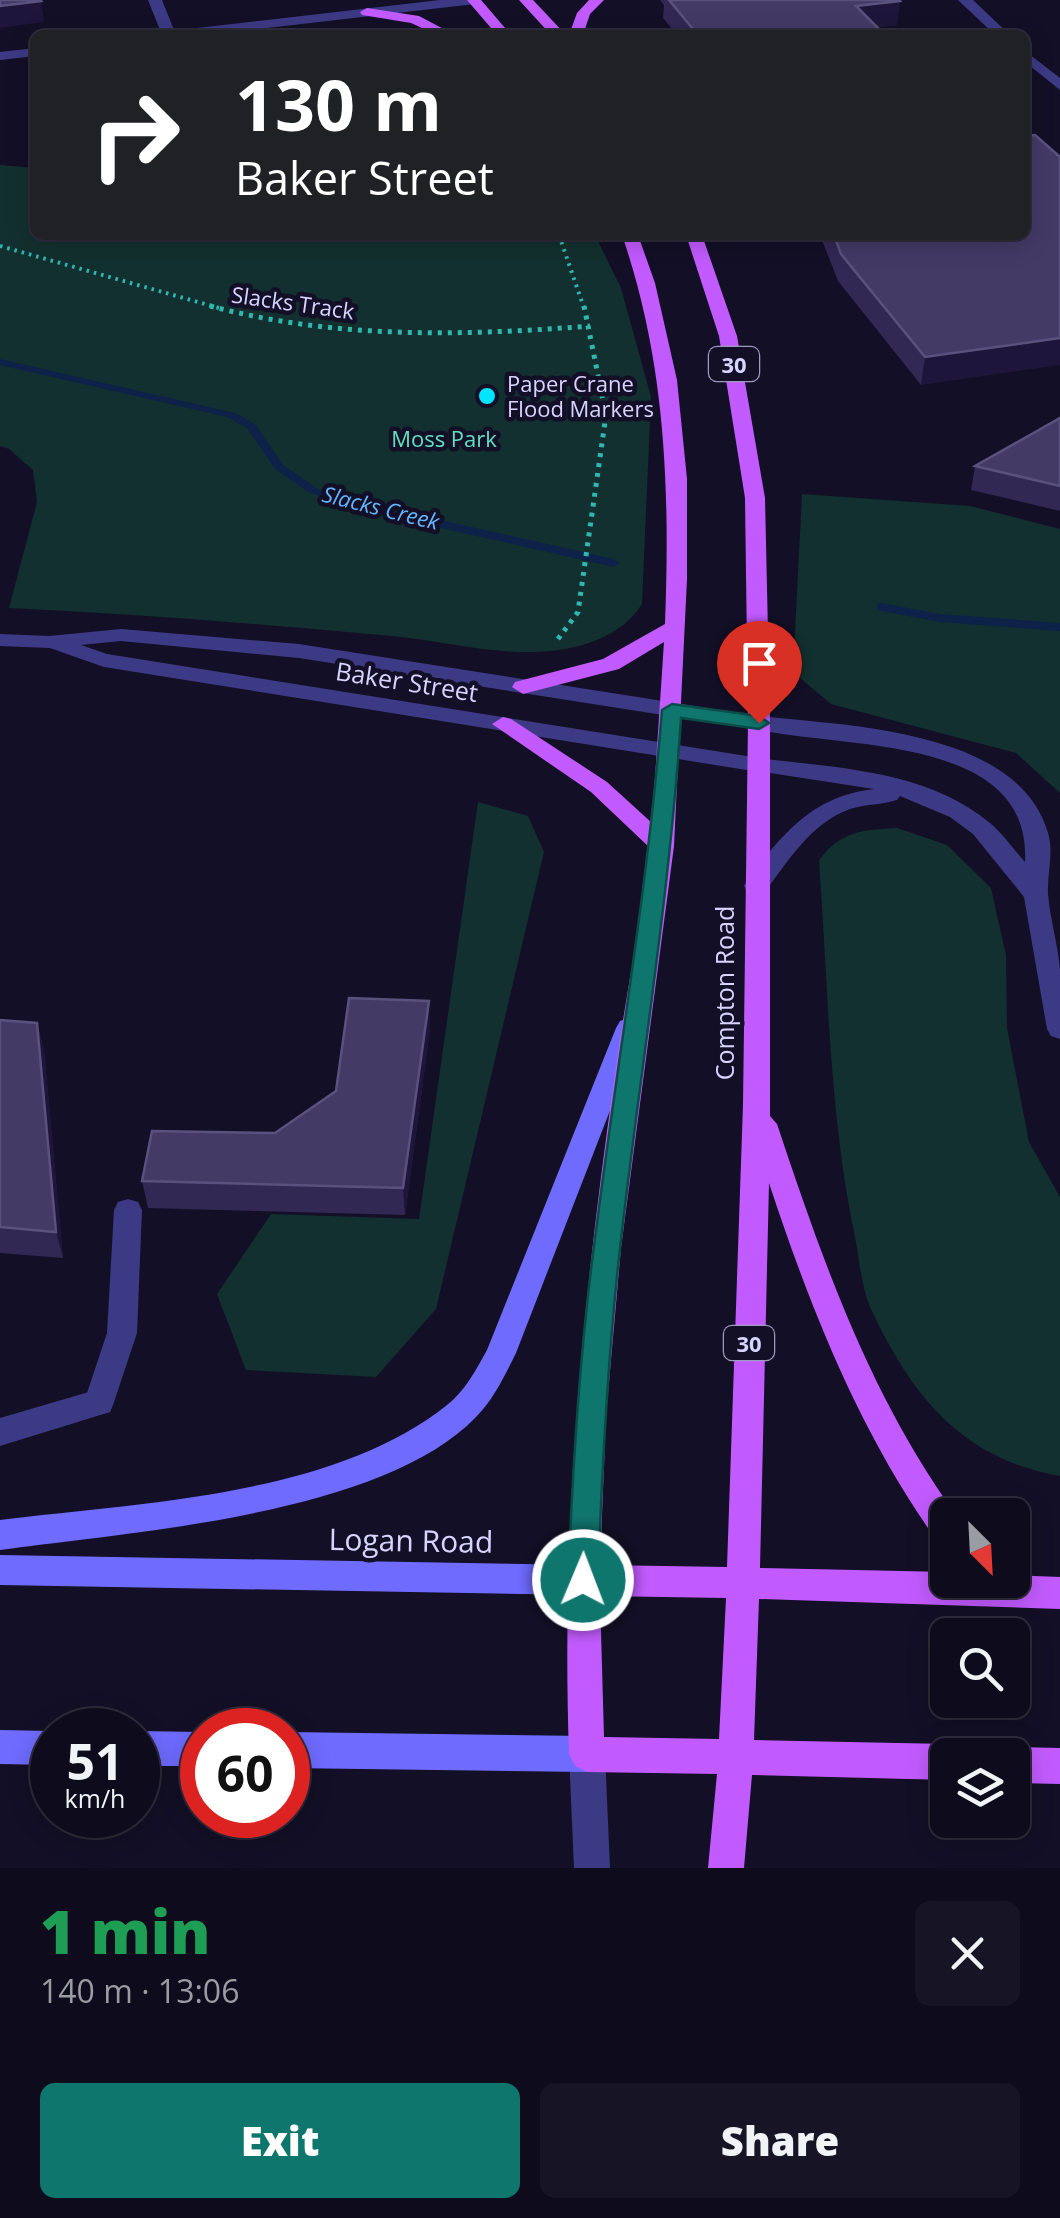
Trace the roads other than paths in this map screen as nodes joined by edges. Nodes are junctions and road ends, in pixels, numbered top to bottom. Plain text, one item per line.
1 (155, 0) edge
2 (474, 0) edge
3 (526, 0) edge
4 (597, 0) edge
5 (965, 0) edge
6 (366, 12) junction
7 (168, 30) edge
8 (213, 30) edge
9 (437, 30) edge
10 (500, 30) edge
11 (554, 30) edge
12 (578, 30) edge
13 (998, 30) edge
14 (30, 53) edge
15 (0, 56) edge
16 (1030, 59) edge
17 (1060, 86) edge
18 (632, 240) edge
19 (696, 240) edge
20 (675, 627) junction
21 (0, 640) edge
22 (49, 642) junction
23 (524, 687) junction
24 (672, 710) junction
25 (759, 723) junction
26 (503, 724) junction
27 (670, 750) junction
28 (759, 765) junction
29 (919, 795) junction
30 (662, 846) junction
31 (756, 886) junction
32 (1036, 894) junction
33 (636, 1010) junction
34 (1060, 1029) edge
35 (757, 1106) junction
36 (128, 1210) dead end
37 (0, 1432) edge
38 (930, 1504) edge
39 (0, 1535) edge
40 (0, 1570) edge
41 (583, 1580) junction
42 (743, 1581) junction
43 (930, 1583) edge
44 (1030, 1589) edge
45 (1060, 1593) edge
46 (0, 1747) edge
47 (30, 1748) edge
48 (310, 1750) edge
49 (587, 1754) junction
50 (736, 1759) junction
51 (930, 1762) edge
52 (1030, 1765) edge
53 (1060, 1766) edge
54 (592, 1868) edge
55 (726, 1868) edge

1 - 7 street
2 - 6 street
2 - 10 main road
3 - 11 main road
4 - 12 main road
5 - 13 street
6 - 8 street
6 - 9 main road
14 - 15 street
16 - 17 street
18 - 20 main road
19 - 25 main road, Compton Road / 30
20 - 23 main road
20 - 24 main road
21 - 22 street, Baker Street
22 - 23 street, Baker Street
22 - 26 street, Baker Street
23 - 24 street, Baker Street
24 - 25 street, Baker Street
24 - 27 main road
25 - 28 main road, Compton Road / 30
25 - 32 street, Baker Street
26 - 27 street, Baker Street
26 - 30 main road
27 - 28 street, Baker Street
27 - 30 main road
28 - 29 street, Baker Street
28 - 31 main road, Compton Road / 30
29 - 31 street
29 - 32 street
30 - 33 main road
31 - 35 main road, Compton Road / 30
32 - 34 street
33 - 39 main road
33 - 41 main road
35 - 38 main road
35 - 42 main road, Compton Road / 30
36 - 37 street
40 - 41 main road, Logan Road
41 - 42 main road, Logan Road
41 - 49 main road
42 - 43 main road, Logan Road
42 - 50 main road, Compton Road / 30
44 - 45 main road, Logan Road
46 - 47 main road
48 - 49 main road
49 - 50 main road
49 - 54 street
50 - 51 main road
50 - 55 main road, Compton Road
52 - 53 main road

